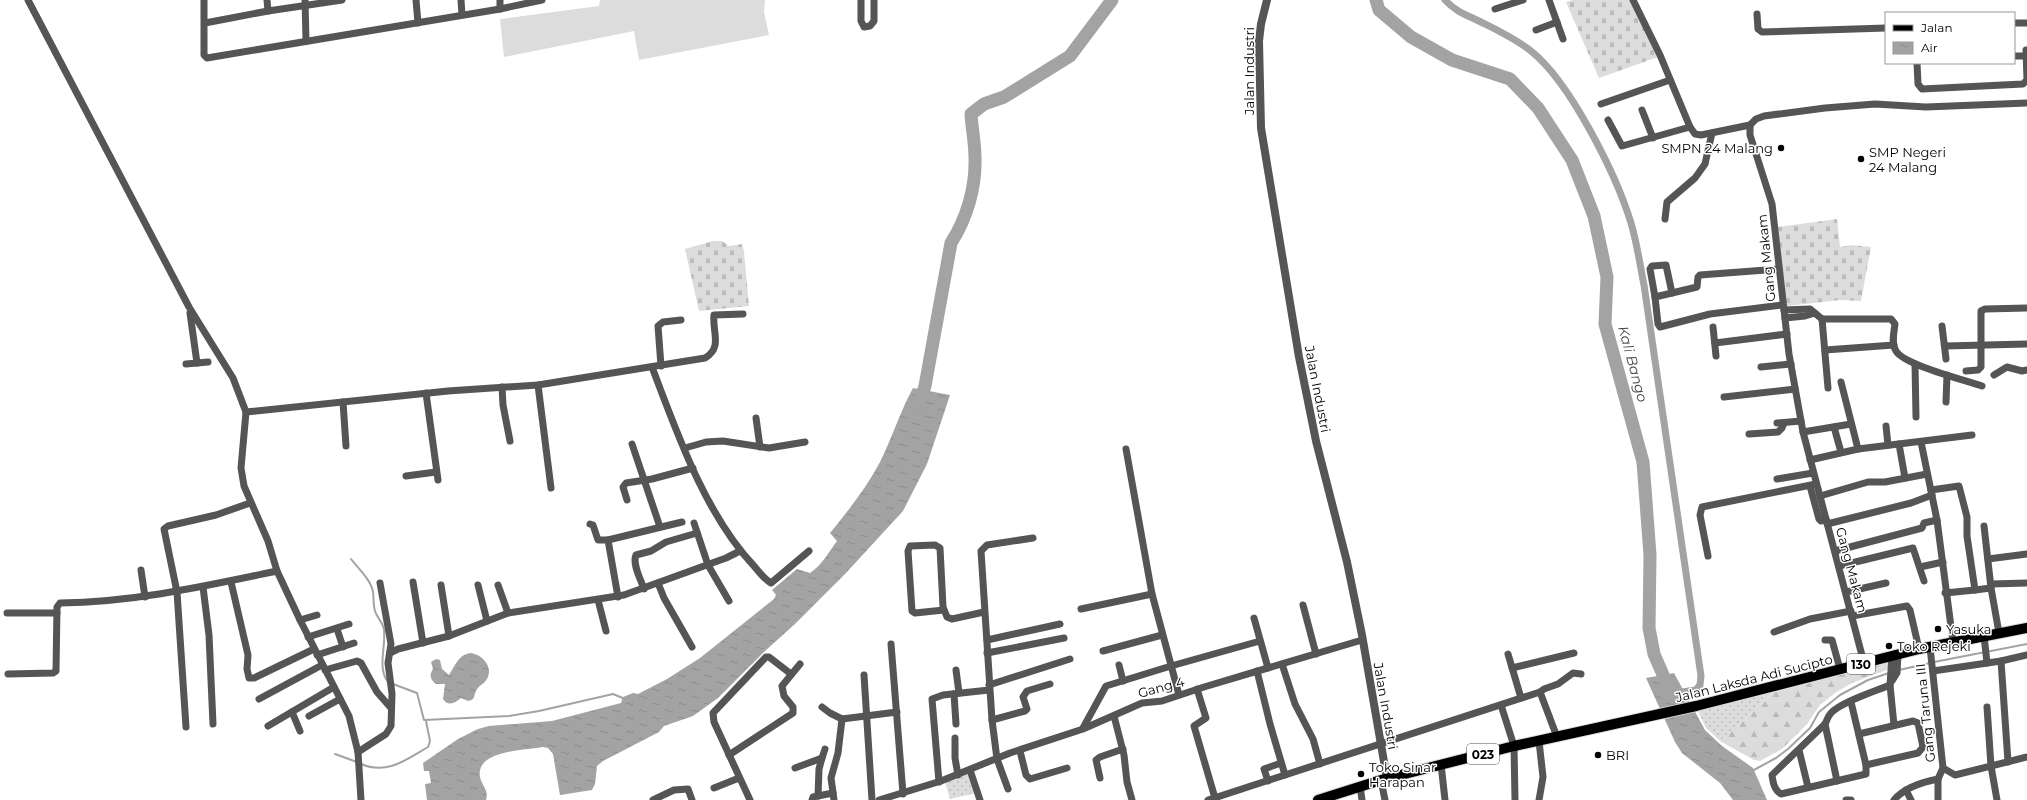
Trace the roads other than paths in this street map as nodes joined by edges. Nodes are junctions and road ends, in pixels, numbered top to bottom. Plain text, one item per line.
1 (28, 0) edge
2 (204, 0) edge
3 (267, 0) edge
4 (342, 0) edge
5 (416, 0) edge
6 (461, 0) edge
7 (500, 0) edge
8 (538, 0) edge
9 (542, 0) edge
10 (860, 0) edge
11 (874, 0) edge
12 (1267, 0) edge
13 (1523, 0) edge
14 (1549, 0) edge
15 (1633, 0) edge
16 (305, 2) edge
17 (500, 9) junction
18 (1495, 9) dead end
19 (268, 11) junction
20 (1757, 14) dead end
21 (462, 15) junction
22 (1557, 22) junction
23 (205, 23) junction
24 (418, 23) junction
25 (2015, 23) edge
26 (2027, 23) edge
27 (1885, 28) edge
28 (1536, 30) dead end
29 (1564, 39) dead end
30 (306, 41) junction
31 (2015, 56) edge
32 (2026, 57) edge
33 (1917, 64) edge
34 (1670, 80) junction
35 (2027, 103) edge
36 (1600, 104) dead end
37 (1642, 110) dead end
38 (1608, 120) dead end
39 (1750, 125) junction
40 (1690, 127) junction
41 (1712, 133) junction
42 (1653, 138) junction
43 (1665, 219) dead end
44 (1779, 270) junction
45 (1672, 293) junction
46 (1655, 297) junction
47 (189, 307) junction
48 (2027, 308) edge
49 (1784, 311) junction
50 (743, 314) dead end
51 (1822, 319) junction
52 (681, 320) dead end
53 (1942, 326) dead end
54 (1713, 327) dead end
55 (1787, 334) junction
56 (1715, 343) junction
57 (2027, 344) edge
58 (1894, 345) junction
59 (1945, 346) junction
60 (1981, 346) junction
61 (1825, 350) junction
62 (1716, 356) dead end
63 (1946, 359) dead end
64 (208, 362) dead end
65 (197, 363) junction
66 (186, 364) dead end
67 (1791, 364) junction
68 (1915, 364) junction
69 (660, 366) junction
70 (652, 367) junction
71 (1761, 367) dead end
72 (2027, 370) edge
73 (1966, 371) dead end
74 (1947, 375) junction
75 (1994, 375) dead end
76 (1841, 382) dead end
77 (538, 385) junction
78 (1982, 386) dead end
79 (502, 387) junction
80 (1828, 388) dead end
81 (1795, 389) junction
82 (426, 393) junction
83 (1724, 397) dead end
84 (343, 402) junction
85 (1946, 402) dead end
86 (246, 412) junction
87 (1916, 417) dead end
88 (756, 418) dead end
89 (1801, 421) junction
90 (1851, 424) junction
91 (1886, 426) dead end
92 (1834, 427) junction
93 (1803, 432) junction
94 (1749, 434) dead end
95 (1972, 435) dead end
96 (510, 441) dead end
97 (805, 442) dead end
98 (1921, 442) junction
99 (632, 444) dead end
100 (1898, 444) junction
101 (1888, 445) junction
102 (346, 446) dead end
103 (760, 447) junction
104 (684, 448) junction
105 (1126, 449) dead end
106 (1858, 449) junction
107 (1841, 452) junction
108 (1810, 460) junction
109 (693, 468) junction
110 (436, 472) junction
111 (1814, 473) junction
112 (1928, 474) junction
113 (406, 476) dead end
114 (1905, 478) junction
115 (1777, 479) dead end
116 (438, 480) dead end
117 (644, 480) junction
118 (1813, 485) junction
119 (551, 488) dead end
120 (1931, 493) junction
121 (1820, 496) junction
122 (249, 499) junction
123 (627, 500) dead end
124 (1937, 520) junction
125 (682, 522) dead end
126 (1827, 522) junction
127 (694, 523) dead end
128 (590, 524) dead end
129 (1984, 526) dead end
130 (660, 527) junction
131 (697, 533) junction
132 (1033, 538) dead end
133 (608, 540) junction
134 (740, 551) junction
135 (809, 551) dead end
136 (1834, 551) junction
137 (2027, 554) edge
138 (1708, 556) dead end
139 (1988, 559) junction
140 (1943, 562) junction
141 (708, 565) junction
142 (1839, 566) junction
143 (1920, 567) junction
144 (141, 570) dead end
145 (278, 571) junction
146 (231, 582) junction
147 (413, 582) dead end
148 (1924, 582) dead end
149 (380, 583) dead end
150 (658, 583) junction
151 (1886, 583) dead end
152 (2027, 583) edge
153 (441, 585) dead end
154 (478, 585) dead end
155 (498, 585) dead end
156 (1991, 586) junction
157 (203, 587) junction
158 (644, 589) junction
159 (1975, 590) junction
160 (178, 592) junction
161 (1846, 592) junction
162 (1945, 593) junction
163 (1152, 594) junction
164 (145, 597) junction
165 (618, 597) junction
166 (598, 600) junction
167 (729, 601) dead end
168 (1303, 605) dead end
169 (1081, 609) dead end
170 (944, 610) junction
171 (984, 612) junction
172 (7, 613) dead end
173 (57, 613) junction
174 (508, 613) junction
175 (1851, 613) junction
176 (317, 615) dead end
177 (1254, 618) dead end
178 (300, 620) junction
179 (486, 621) junction
180 (349, 624) dead end
181 (1060, 624) dead end
182 (2027, 628) edge
183 (337, 629) junction
184 (606, 631) dead end
185 (1774, 632) dead end
186 (1999, 633) junction
187 (1162, 635) junction
188 (449, 636) junction
189 (1984, 636) junction
190 (308, 637) junction
191 (1064, 638) dead end
192 (987, 640) junction
193 (1362, 640) junction
194 (1825, 640) dead end
195 (1260, 641) junction
196 (1953, 642) junction
197 (354, 643) dead end
198 (423, 643) junction
199 (891, 644) dead end
200 (343, 647) junction
201 (692, 647) dead end
202 (1930, 647) junction
203 (1919, 649) junction
204 (1103, 651) dead end
205 (316, 652) junction
206 (390, 653) junction
207 (987, 653) junction
208 (1574, 653) dead end
209 (1316, 654) junction
210 (1508, 654) dead end
211 (2027, 655) edge
212 (1070, 659) dead end
213 (1895, 659) junction
214 (2001, 661) junction
215 (1864, 663) junction
216 (1987, 663) junction
217 (800, 664) dead end
218 (1282, 664) junction
219 (1119, 665) dead end
220 (1932, 665) junction
221 (1171, 666) junction
222 (323, 667) junction
223 (1268, 668) junction
224 (1512, 668) junction
225 (1840, 669) junction
226 (956, 670) dead end
227 (1258, 671) junction
228 (8, 674) dead end
229 (791, 674) junction
230 (1581, 674) dead end
231 (864, 675) dead end
232 (1893, 678) junction
233 (1123, 681) junction
234 (1050, 684) dead end
235 (334, 687) junction
236 (989, 688) junction
237 (1197, 689) junction
238 (1540, 692) junction
239 (956, 693) junction
240 (1179, 695) junction
241 (1522, 698) junction
242 (259, 699) dead end
243 (340, 699) junction
244 (1851, 702) junction
245 (1501, 705) junction
246 (822, 707) dead end
247 (1987, 707) dead end
248 (391, 708) junction
249 (292, 712) junction
250 (897, 712) junction
251 (309, 716) dead end
252 (866, 716) junction
253 (1114, 716) junction
254 (1652, 717) joint
255 (842, 719) junction
256 (992, 720) junction
257 (213, 724) dead end
258 (956, 724) dead end
259 (1825, 724) junction
260 (1894, 725) junction
261 (268, 726) dead end
262 (186, 727) dead end
263 (1083, 728) junction
264 (300, 731) dead end
265 (1859, 734) junction
266 (1557, 737) junction
267 (954, 738) dead end
268 (1539, 741) junction
269 (1380, 744) junction
270 (1514, 746) junction
271 (825, 749) dead end
272 (1123, 749) junction
273 (1799, 750) junction
274 (1020, 751) junction
275 (358, 752) junction
276 (729, 756) junction
277 (2027, 757) edge
278 (822, 758) junction
279 (997, 759) junction
280 (2008, 762) junction
281 (1281, 763) junction
282 (1320, 764) junction
283 (1441, 764) junction
284 (1866, 765) junction
285 (1991, 766) junction
286 (795, 768) dead end
287 (1067, 768) dead end
288 (1943, 768) junction
289 (970, 770) junction
290 (958, 774) junction
291 (1285, 775) junction
292 (739, 778) junction
293 (1100, 778) dead end
294 (1384, 779) junction
295 (1938, 779) junction
296 (1268, 781) junction
297 (1836, 781) junction
298 (939, 782) junction
299 (1360, 786) junction
300 (1808, 787) junction
301 (714, 788) dead end
302 (1008, 788) dead end
303 (1906, 790) junction
304 (903, 794) junction
305 (833, 796) edge
306 (815, 798) edge
307 (1211, 799) edge
308 (360, 800) edge
309 (654, 800) edge
310 (692, 800) edge
311 (750, 800) edge
312 (872, 800) edge
313 (879, 800) edge
314 (980, 800) edge
315 (1132, 800) edge
316 (1318, 800) edge
317 (1362, 800) edge
318 (1385, 800) edge
319 (1445, 800) edge
320 (1515, 800) edge
321 (1539, 800) edge
322 (1846, 800) edge
323 (1851, 800) edge
324 (1894, 800) edge
325 (1911, 800) edge
326 (1938, 800) edge
327 (1997, 800) edge

1 - 47 street
2 - 23 street
3 - 19 street
4 - 16 street
5 - 24 street
6 - 21 street
7 - 17 street
8 - 9 street
8 - 17 street
10 - 11 street
12 - 193 street, Jalan Industri
13 - 18 street
14 - 22 street
15 - 34 street
16 - 19 street
16 - 30 street
17 - 21 street
19 - 23 street
20 - 27 street
21 - 24 street
22 - 28 street
22 - 29 street
23 - 30 street
24 - 30 street
25 - 26 street
31 - 32 street
32 - 33 street
34 - 36 street
34 - 40 street
35 - 39 street
37 - 42 street
38 - 42 street
39 - 41 street
39 - 44 street, Gang Makam
40 - 41 street
40 - 42 street
41 - 43 street
44 - 45 street
44 - 49 street, Gang Makam
45 - 46 street
45 - 46 street
46 - 49 street
47 - 65 street
47 - 86 street
48 - 60 street
49 - 51 street
49 - 55 street, Gang Makam
50 - 69 street
51 - 58 street
51 - 61 street
52 - 69 street
53 - 59 street
54 - 56 street
55 - 56 street
55 - 67 street, Gang Makam
56 - 62 street
57 - 60 street
58 - 61 street
58 - 68 street
59 - 60 street
59 - 63 street
60 - 73 street
61 - 80 street
64 - 65 street
65 - 66 street
67 - 71 street
67 - 81 street, Gang Makam
68 - 74 street
68 - 87 street
69 - 70 street
70 - 77 street
70 - 104 street
72 - 75 street
74 - 78 street
74 - 85 street
76 - 90 street
77 - 79 street
77 - 119 street
79 - 82 street
79 - 96 street
81 - 83 street
81 - 89 street, Gang Makam
82 - 84 street
82 - 110 street
84 - 86 street
84 - 102 street
86 - 122 street
88 - 103 street
89 - 93 street, Gang Makam
89 - 94 street
90 - 92 street
90 - 106 street
91 - 101 street
92 - 93 street
92 - 107 street
93 - 108 street, Gang Makam
95 - 98 street
97 - 103 street
98 - 100 street
98 - 112 street
99 - 117 street
100 - 101 street
100 - 114 street
101 - 106 street
103 - 104 street
104 - 109 street
105 - 163 street
106 - 107 street
107 - 108 street
108 - 111 street, Gang Makam
109 - 117 street
109 - 134 street
110 - 113 street
110 - 116 street
111 - 115 street
111 - 118 street, Gang Makam
112 - 114 street
112 - 120 street
114 - 121 street
117 - 123 street
117 - 130 street
118 - 121 street, Gang Makam
118 - 126 street
118 - 138 street
120 - 124 street
120 - 126 street
120 - 159 street
121 - 126 street, Gang Makam
122 - 145 street
122 - 160 street
124 - 136 street
124 - 140 street
125 - 130 street
126 - 136 street, Gang Makam
127 - 131 street
128 - 133 street
129 - 139 street
130 - 133 street
131 - 141 street
131 - 158 street
132 - 171 street
133 - 165 street
134 - 135 street
134 - 141 street
136 - 142 street, Gang Makam
137 - 139 street
139 - 156 street
140 - 143 street
140 - 162 street
141 - 150 street
141 - 167 street
142 - 143 street
142 - 161 street, Gang Makam
143 - 148 street
144 - 164 street
145 - 146 street
145 - 178 street
146 - 157 street
146 - 205 street
147 - 198 street
149 - 206 street
150 - 158 street
150 - 201 street
151 - 161 street
152 - 156 street
153 - 188 street
154 - 179 street
155 - 174 street
156 - 159 street
156 - 186 street
157 - 160 street
157 - 257 street
158 - 165 street
159 - 162 street
160 - 164 street
160 - 262 street
161 - 175 street, Gang Makam
162 - 196 street
163 - 169 street
163 - 187 street
164 - 173 street
165 - 166 street
166 - 174 street
166 - 184 street
168 - 209 street
170 - 170 street
170 - 171 street
171 - 192 street
172 - 173 street
173 - 228 street
174 - 179 street
175 - 185 street
175 - 203 street
175 - 215 street, Gang Makam
176 - 178 street
177 - 195 street
178 - 190 street
179 - 188 street
180 - 183 street
181 - 192 street
182 - 186 main road, Jalan Laksda Adi Sucipto / 130
183 - 190 street
183 - 200 street
186 - 189 main road, Jalan Laksda Adi Sucipto / 130
187 - 204 street
187 - 221 street
188 - 198 street
189 - 196 main road, Jalan Laksda Adi Sucipto / 130
189 - 216 street
190 - 205 street
191 - 207 street
192 - 207 street
193 - 209 street, Gang 4
193 - 269 street, Jalan Industri
194 - 225 street
195 - 221 street
195 - 223 street
196 - 202 main road, Jalan Laksda Adi Sucipto / 130
197 - 200 street
198 - 206 street
199 - 250 street
200 - 205 street
202 - 203 main road, Jalan Laksda Adi Sucipto / 130
202 - 220 street, Gang Taruna III
203 - 213 main road, Jalan Laksda Adi Sucipto / 130
205 - 222 street
206 - 248 street
207 - 236 street
208 - 224 street
209 - 218 street, Gang 4
210 - 224 street
211 - 214 street
212 - 236 street
213 - 215 main road, Jalan Laksda Adi Sucipto / 130
213 - 232 street
214 - 216 street
214 - 280 street
215 - 225 main road, Jalan Laksda Adi Sucipto / 130
216 - 220 street
217 - 229 street
218 - 223 street, Gang 4
218 - 282 street
219 - 233 street
220 - 288 street, Gang Taruna III
221 - 233 street
221 - 240 street
222 - 235 street
222 - 242 street
222 - 248 street
223 - 227 street, Gang 4
224 - 241 street
225 - 254 main road, Jalan Laksda Adi Sucipto / 130
226 - 239 street
227 - 237 street, Gang 4
227 - 281 street
229 - 276 street
229 - 276 street
230 - 238 street
231 - 252 street
232 - 244 street
232 - 260 street
233 - 263 street
234 - 256 street
235 - 243 street
235 - 249 street
236 - 239 street
236 - 256 street
237 - 240 street, Gang 4
237 - 307 street
238 - 241 street
238 - 266 street
239 - 258 street
239 - 298 street
240 - 253 street, Gang 4
241 - 245 street
243 - 251 street
243 - 275 street
244 - 259 street
244 - 265 street
245 - 269 street
245 - 270 street
246 - 255 street
247 - 285 street
248 - 275 street
249 - 261 street
249 - 264 street
250 - 252 street
250 - 304 street
252 - 255 street
252 - 312 street
253 - 263 street, Gang 4
253 - 272 street
254 - 266 main road, 023
255 - 305 street
256 - 279 street
259 - 273 street
259 - 297 street
260 - 265 street
260 - 284 street
263 - 274 street, Gang 4
265 - 284 street
266 - 268 main road, 023
267 - 290 street
268 - 270 main road, 023
268 - 321 street
269 - 282 street
269 - 294 street, Jalan Industri
270 - 283 main road, 023
270 - 320 street
271 - 278 street
272 - 293 street
272 - 315 street
273 - 300 street
273 - 300 street
274 - 279 street, Gang 4
274 - 287 street
275 - 308 street
276 - 292 street
277 - 280 street
278 - 286 street
278 - 306 street
279 - 289 street, Gang 4
279 - 302 street
280 - 285 street
281 - 291 street
281 - 296 street
282 - 291 street
283 - 294 main road, 023
283 - 319 street
284 - 297 street
285 - 288 street
285 - 327 street
288 - 295 street, Gang Taruna III
289 - 290 street, Gang 4
289 - 314 street
290 - 298 street, Gang 4
291 - 296 street
292 - 301 street
292 - 311 street
294 - 299 main road, 023
294 - 318 street
295 - 303 street
295 - 326 street, Gang Taruna III
296 - 307 street
297 - 300 street
298 - 304 street, Gang 4
299 - 316 main road, 023
299 - 317 street
303 - 324 street
303 - 325 street
304 - 313 street, Gang 4
305 - 306 street
309 - 310 street
322 - 323 street

